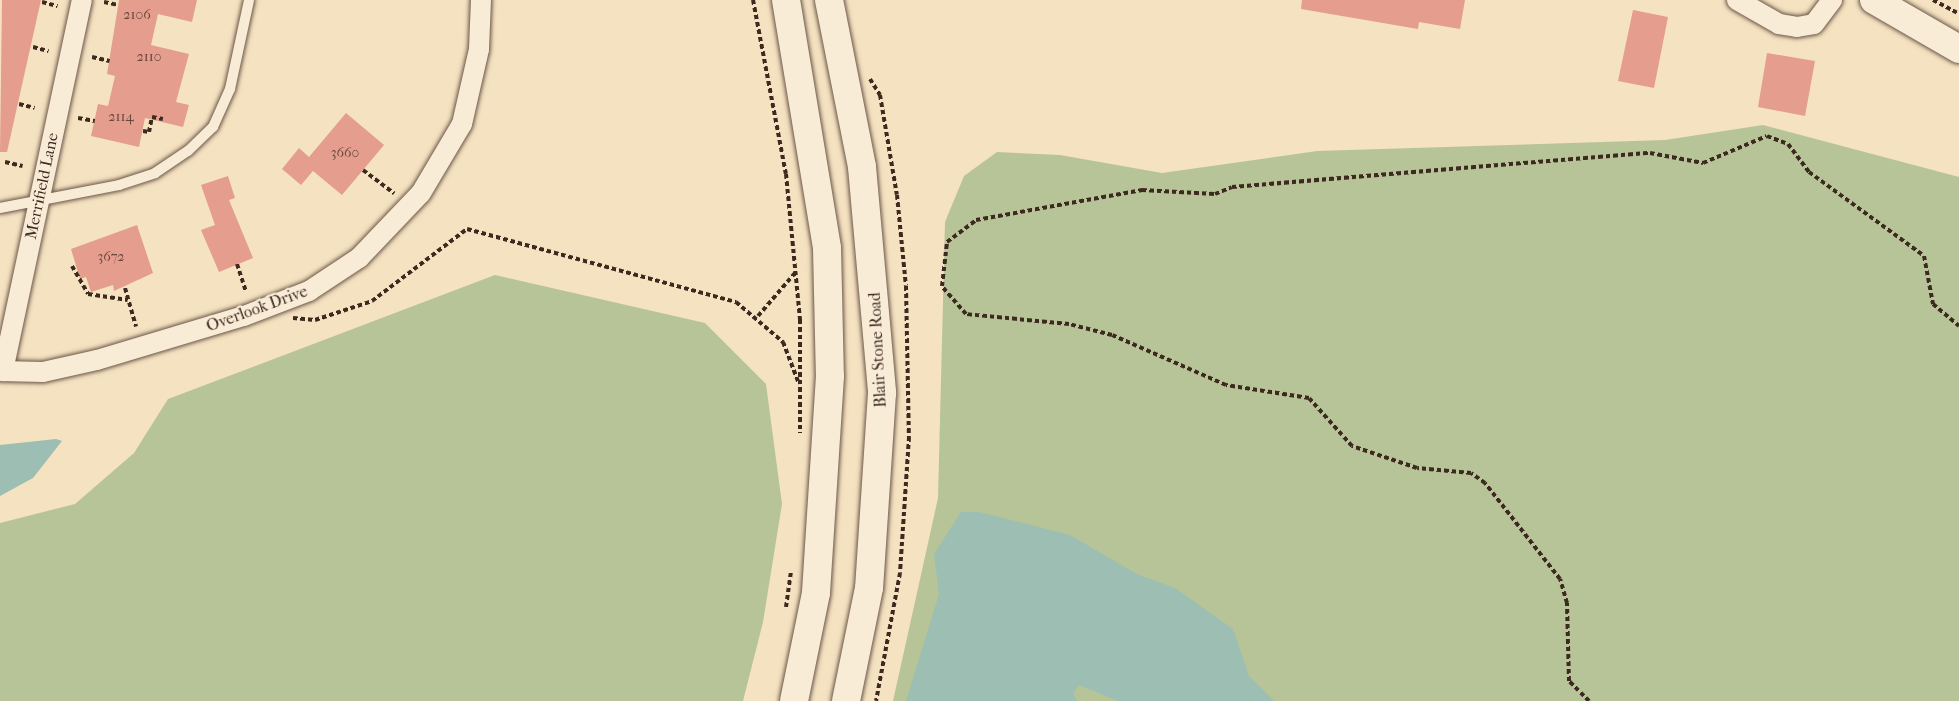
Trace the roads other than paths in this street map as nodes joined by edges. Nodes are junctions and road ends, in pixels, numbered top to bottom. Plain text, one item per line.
1 (82, 0) edge
2 (249, 0) edge
3 (482, 0) edge
4 (786, 0) edge
5 (829, 0) edge
6 (1737, 0) edge
7 (1832, 0) edge
8 (1874, 0) edge
9 (1959, 49) edge
10 (39, 200) junction
11 (0, 208) edge
12 (2, 371) edge
13 (794, 701) edge
14 (846, 701) edge

1 - 10 street, Merrifield Lane
2 - 10 lane
3 - 12 street, Overlook Drive
4 - 13 street
5 - 14 street, Blair Stone Road
6 - 7 street
8 - 9 street
10 - 11 lane
10 - 12 street, Merrifield Lane

